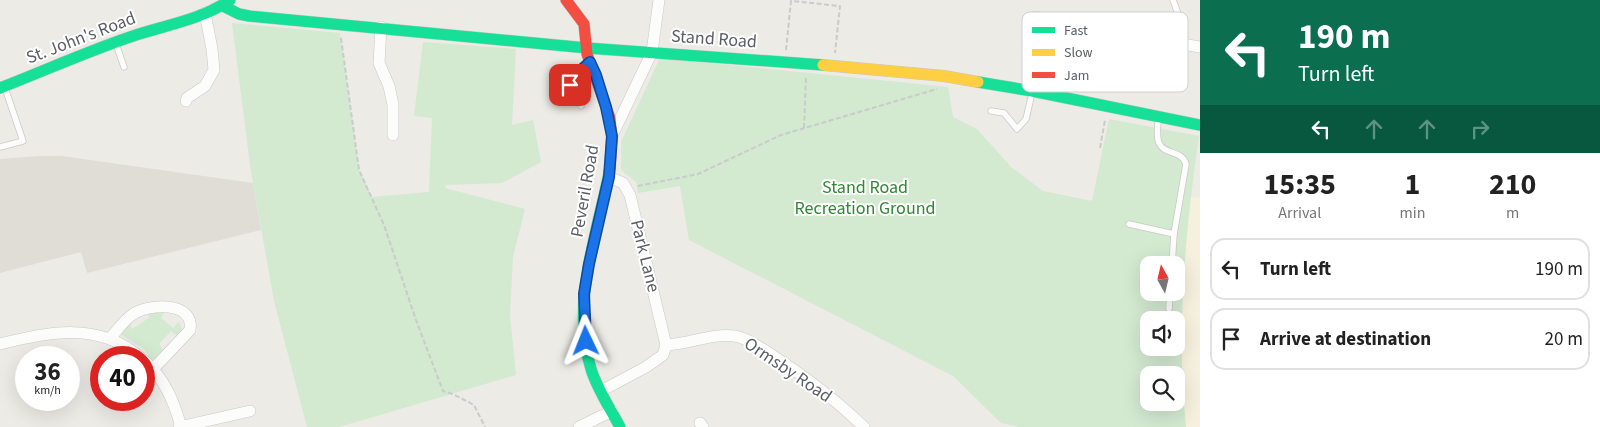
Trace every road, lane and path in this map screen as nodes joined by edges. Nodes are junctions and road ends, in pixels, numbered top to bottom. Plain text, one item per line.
1 (566, 0) edge
2 (659, 0) edge
3 (1166, 0) edge
4 (1174, 2) edge
5 (226, 3) edge
6 (205, 13) junction
7 (339, 24) junction
8 (381, 27) junction
9 (116, 42) junction
10 (587, 48) junction
11 (652, 52) junction
12 (590, 62) junction
13 (785, 62) junction
14 (807, 63) junction
15 (834, 66) junction
16 (124, 67) dead end
17 (944, 76) junction
18 (2, 87) edge
19 (1022, 89) edge
20 (1032, 92) edge
21 (1037, 92) edge
22 (186, 101) dead end
23 (1108, 105) junction
24 (581, 106) dead end
25 (991, 111) dead end
26 (1158, 116) junction
27 (1200, 125) edge
28 (804, 128) junction
29 (393, 135) dead end
30 (612, 136) junction
31 (0, 147) edge
32 (1100, 148) dead end
33 (609, 177) junction
34 (627, 190) junction
35 (1129, 224) dead end
36 (1174, 234) junction
37 (1173, 256) edge
38 (1169, 301) edge
39 (1169, 309) dead end
40 (110, 338) junction
41 (0, 344) edge
42 (666, 345) junction
43 (126, 346) edge
44 (155, 368) edge
45 (155, 371) edge
46 (601, 391) junction
47 (250, 411) dead end
48 (612, 411) junction
49 (857, 425) edge
50 (180, 427) edge
51 (485, 427) edge
52 (579, 427) edge
53 (620, 427) edge

1 - 10 street, Peveril Road
2 - 11 street
3 - 4 lane
5 - 6 street, St. John's Road
5 - 7 street, Stand Road
6 - 9 street, St. John's Road
6 - 22 street
7 - 8 street, Stand Road
7 - 51 path
8 - 10 street, Stand Road
8 - 29 street
9 - 16 lane
9 - 18 street, St. John's Road
10 - 11 street, Stand Road
10 - 12 street, Peveril Road
11 - 13 street, Stand Road
11 - 30 street
12 - 24 lane
12 - 30 street, Peveril Road
13 - 14 street, Stand Road
13 - 15 path
14 - 15 street, Stand Road
14 - 28 path
15 - 17 street, Stand Road
17 - 19 street, Stand Road
17 - 28 path
18 - 31 lane
20 - 25 lane
21 - 23 street, Stand Road
23 - 26 street, Stand Road
23 - 32 path
26 - 27 street, Stand Road
26 - 36 lane
28 - 34 path
30 - 33 street, Peveril Road
33 - 34 street
33 - 46 street, Peveril Road
34 - 42 street, Park Lane
35 - 36 lane
36 - 37 lane
38 - 39 lane
40 - 41 street
40 - 43 street
40 - 44 street
42 - 46 street
42 - 49 street, Ormsby Road
45 - 50 street
46 - 48 street, Peveril Road
47 - 50 street
48 - 52 street
48 - 53 street, Peveril Road

